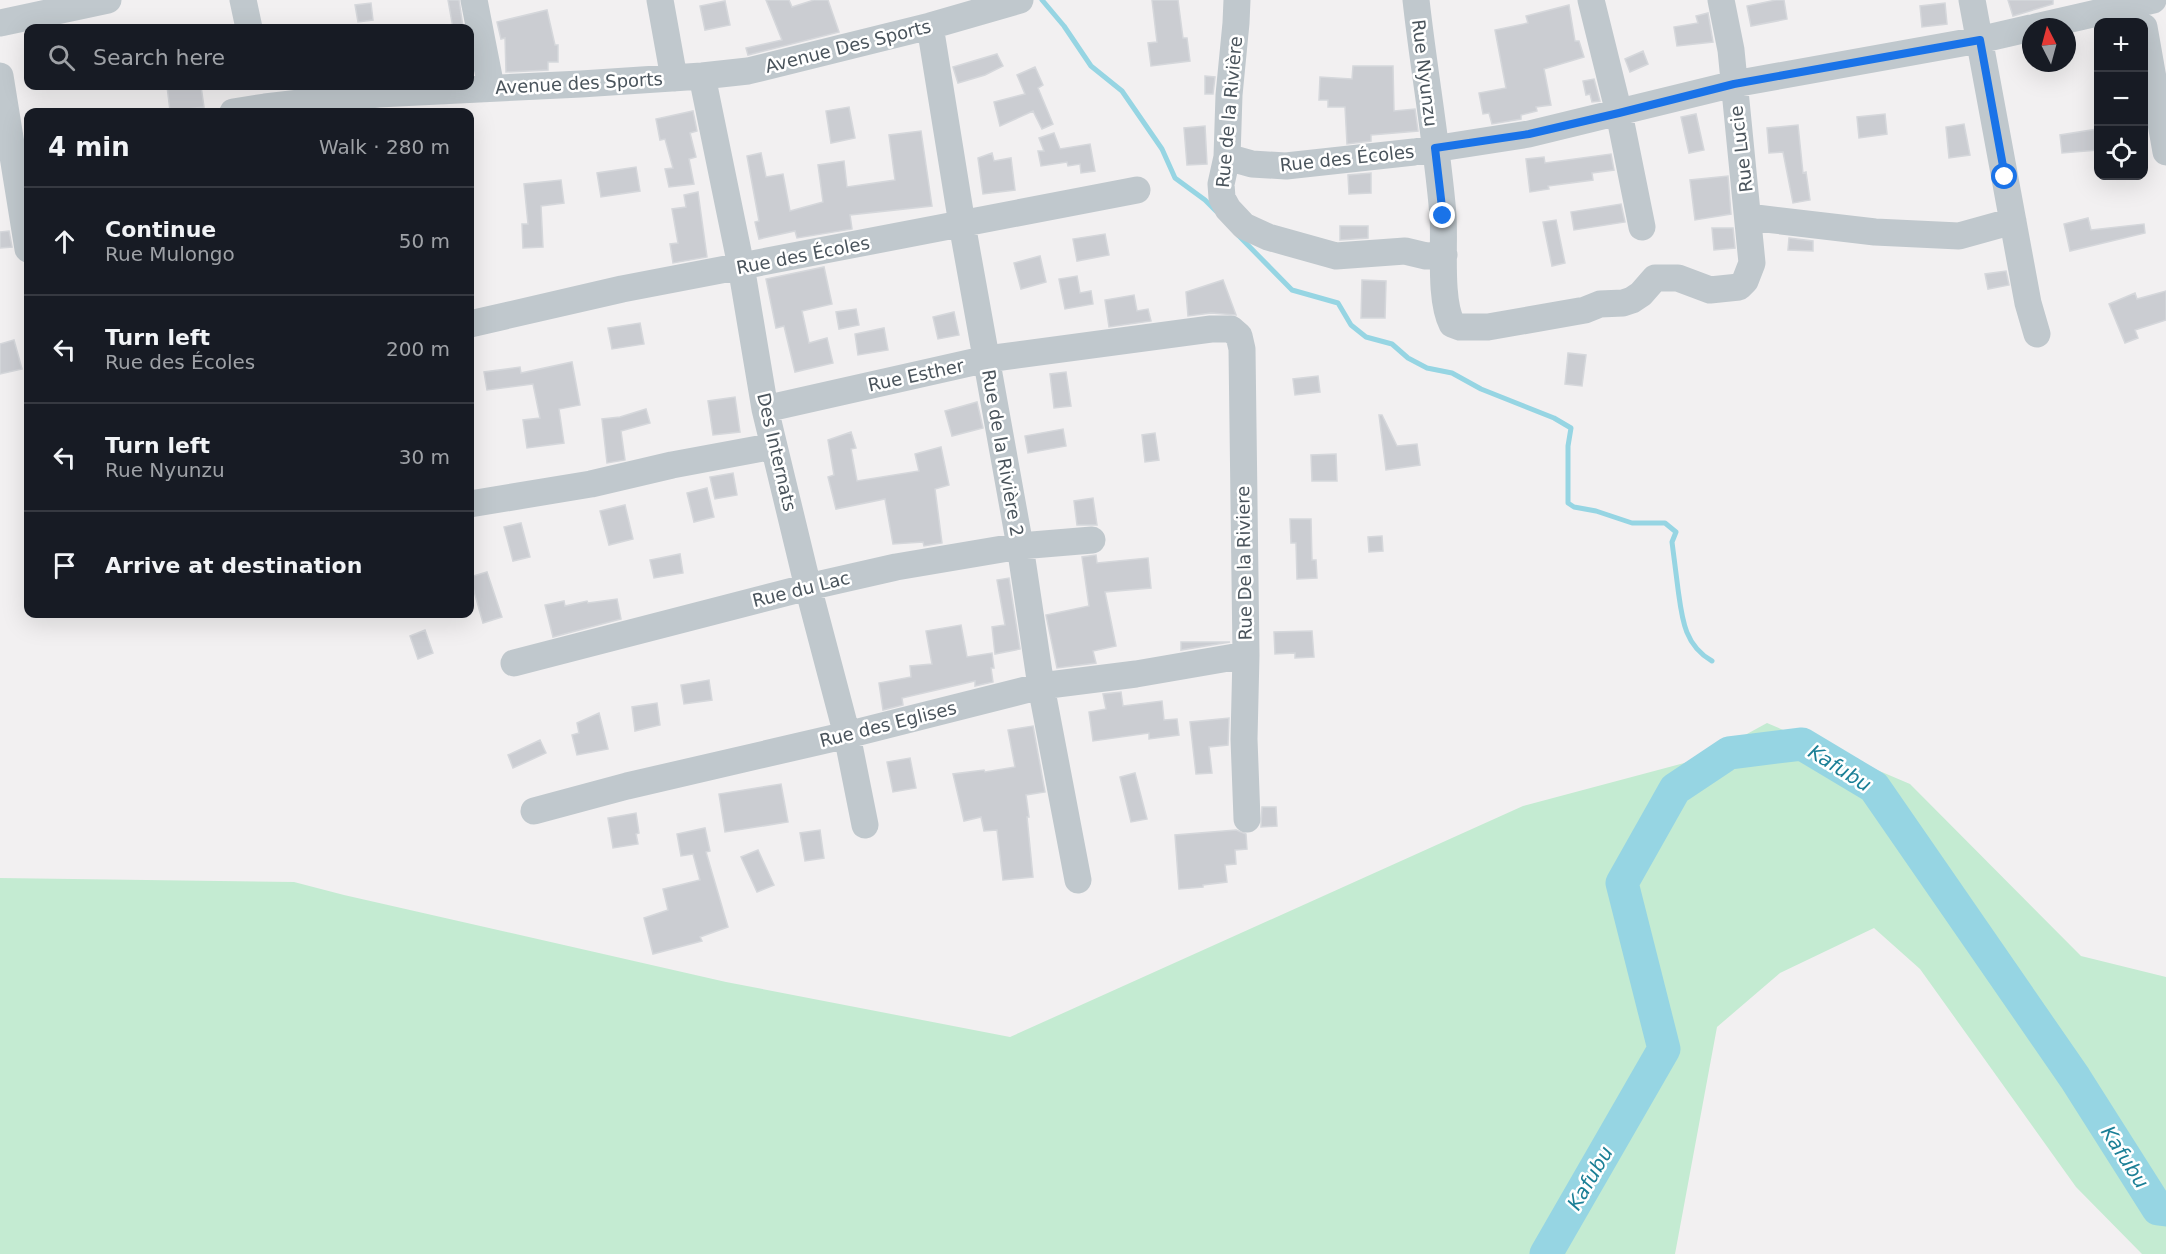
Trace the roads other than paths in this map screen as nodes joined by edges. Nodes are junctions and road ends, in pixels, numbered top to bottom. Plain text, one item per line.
1 (108, 0) edge
2 (243, 0) edge
3 (474, 0) edge
4 (660, 0) edge
5 (1020, 0) edge
6 (1237, 0) edge
7 (1416, 0) edge
8 (1591, 0) edge
9 (1721, 0) edge
10 (1972, 0) edge
11 (2143, 10) edge
12 (2076, 21) edge
13 (0, 23) edge
14 (248, 24) edge
15 (930, 26) junction
16 (2022, 30) edge
17 (1980, 40) junction
18 (0, 76) edge
19 (702, 76) junction
20 (674, 78) junction
21 (1734, 84) junction
22 (491, 87) junction
23 (474, 88) edge
24 (443, 90) edge
25 (263, 96) edge
26 (240, 108) edge
27 (2162, 110) edge
28 (1619, 113) junction
29 (1435, 148) junction
30 (14, 151) edge
31 (2166, 152) edge
32 (1227, 157) junction
33 (1137, 190) dead end
34 (1749, 217) junction
35 (24, 221) edge
36 (2013, 221) junction
37 (962, 224) junction
38 (1642, 226) dead end
39 (1444, 255) junction
40 (741, 266) junction
41 (474, 323) edge
42 (1488, 327) joint
43 (1211, 329) joint
44 (2037, 334) dead end
45 (987, 359) junction
46 (765, 409) junction
47 (774, 446) junction
48 (474, 503) edge
49 (1092, 540) dead end
50 (1020, 546) junction
51 (808, 587) junction
52 (1245, 655) junction
53 (514, 663) dead end
54 (1041, 686) junction
55 (847, 735) junction
56 (534, 811) dead end
57 (1247, 819) dead end
58 (865, 825) dead end
59 (1078, 880) dead end

1 - 13 street
2 - 14 street
3 - 22 street
4 - 20 street
5 - 15 street, Avenue Des Sports
6 - 32 street, Rue de la Rivière
7 - 29 street, Rue Nyunzu
8 - 28 street
9 - 21 street, Rue Lucie
10 - 17 street
11 - 12 street
11 - 27 street
15 - 19 street, Avenue Des Sports
15 - 37 street, Rue de la Rivière 2
16 - 17 street, Rue des Écoles
17 - 21 street, Rue des Écoles
17 - 36 street
18 - 30 street
19 - 20 street, Avenue Des Sports
19 - 40 street, Des Internats
20 - 22 street, Avenue des Sports
21 - 28 street, Rue des Écoles
21 - 34 street, Rue Lucie
22 - 23 street, Avenue des Sports
24 - 25 street, Avenue des Sports
25 - 26 street, Avenue des Sports
27 - 31 street
28 - 29 street, Rue des Écoles
28 - 38 street
29 - 32 street, Rue des Écoles
29 - 39 street, Rue Nyunzu
30 - 35 street
32 - 39 street, Rue de la Rivière
33 - 37 street, Rue des Écoles
34 - 36 street
34 - 42 street, Rue Lucie
36 - 44 street
37 - 40 street, Rue des Écoles
37 - 45 street, Rue de la Rivière 2
39 - 42 street, Rue Nyunzu
40 - 41 street, Rue des Écoles
40 - 46 street, Des Internats
43 - 45 street, Rue Esther
43 - 52 street, Rue De la Riviere
45 - 46 street, Rue Esther
45 - 50 street, Rue de la Rivière 2
46 - 47 street, Des Internats
47 - 48 street
47 - 51 street, Des Internats
49 - 50 street, Rue du Lac
50 - 51 street, Rue du Lac
50 - 54 street, Rue de la Rivière 2
51 - 53 street, Rue du Lac
51 - 55 street, Des Internats
52 - 54 street, Rue des Eglises
52 - 57 street, Rue De la Riviere
54 - 55 street, Rue des Eglises
54 - 59 street, Rue de la Rivière 2
55 - 56 street, Rue des Eglises
55 - 58 street, Des Internats

